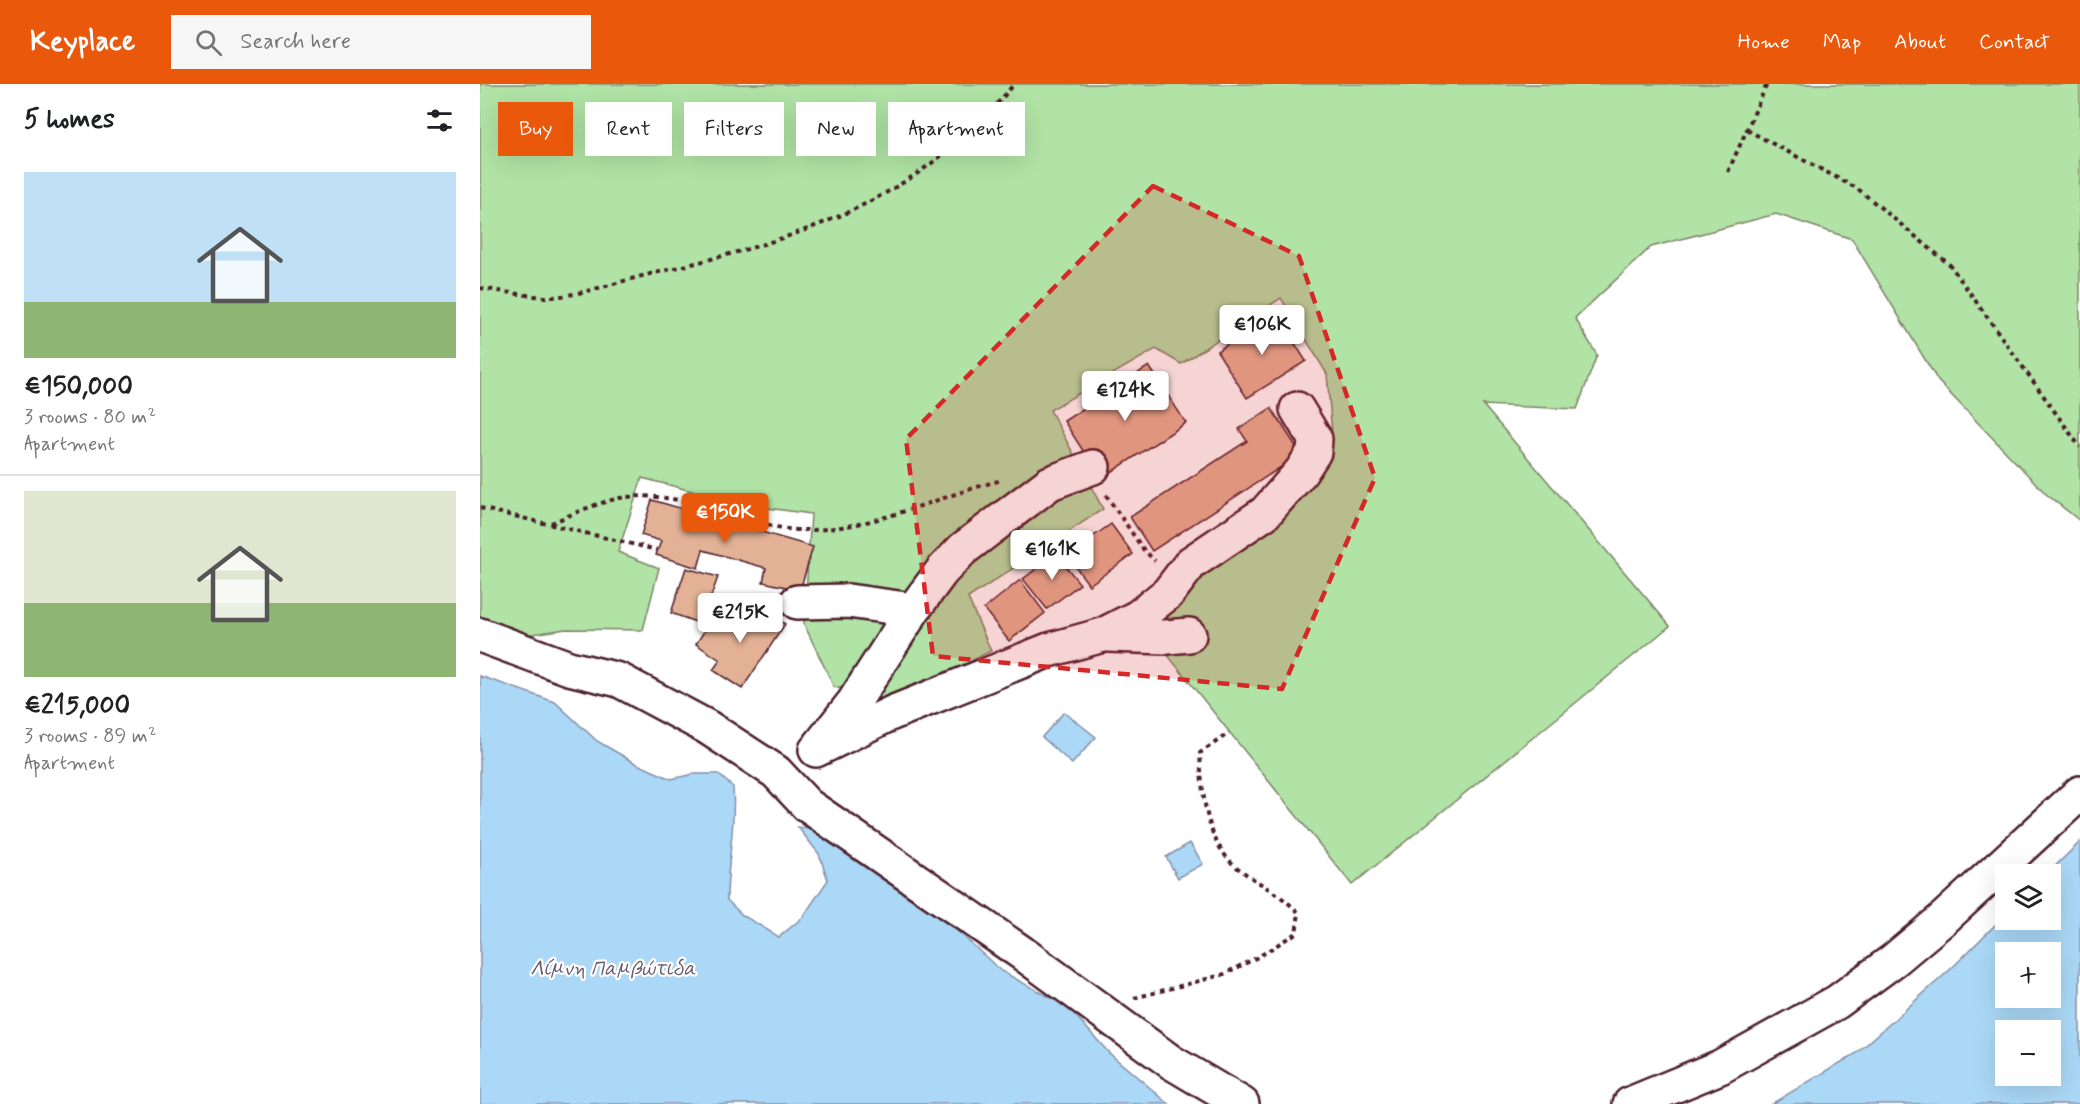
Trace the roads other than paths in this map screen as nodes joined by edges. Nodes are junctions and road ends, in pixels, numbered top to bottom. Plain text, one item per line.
1 (1297, 410) dead end
2 (1093, 467) dead end
3 (797, 602) dead end
4 (913, 610) junction
5 (480, 635) edge
6 (1103, 635) junction
7 (1189, 635) dead end
8 (816, 750) junction
9 (776, 772) junction
10 (2080, 793) edge
11 (1242, 1104) edge
12 (1630, 1104) edge

1 - 6 lane
2 - 4 lane
3 - 4 lane
4 - 8 lane
5 - 9 lane
6 - 7 lane
6 - 8 lane
8 - 9 lane
9 - 11 lane
10 - 12 lane

